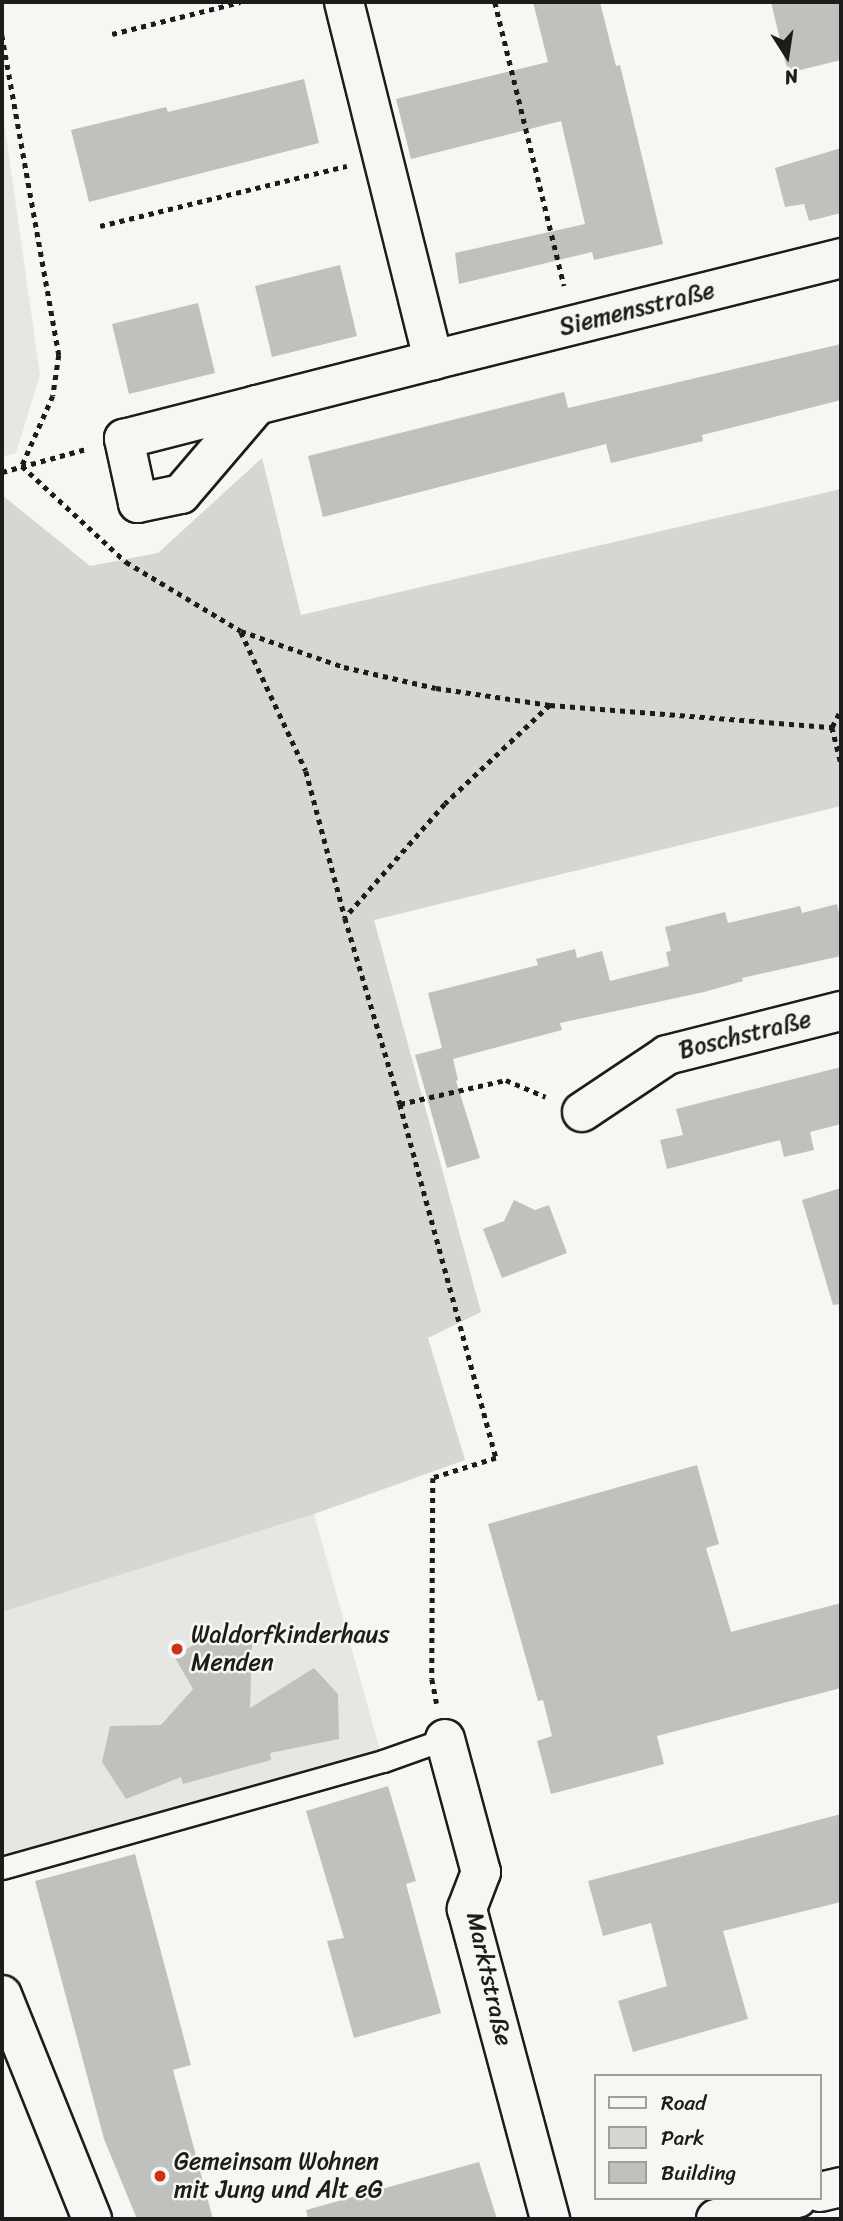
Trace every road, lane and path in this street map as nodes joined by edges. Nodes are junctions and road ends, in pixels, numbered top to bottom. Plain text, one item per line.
1 (240, 2) edge
2 (344, 2) edge
3 (495, 2) edge
4 (112, 34) dead end
5 (2, 35) edge
6 (383, 157) junction
7 (100, 226) dead end
8 (841, 258) edge
9 (574, 325) junction
10 (433, 360) junction
11 (257, 405) junction
12 (124, 439) junction
13 (22, 466) junction
14 (2, 472) edge
15 (241, 631) junction
16 (550, 705) junction
17 (841, 709) edge
18 (832, 727) junction
19 (841, 762) edge
20 (345, 918) junction
21 (841, 1011) edge
22 (400, 1104) junction
23 (582, 1112) joint
24 (445, 1739) junction
25 (2, 1868) edge
26 (2, 1995) edge
27 (841, 2187) edge
28 (822, 2192) edge
29 (789, 2200) edge
30 (92, 2219) edge
31 (551, 2219) edge
32 (716, 2219) edge

1 - 4 path
2 - 6 street
3 - 9 path
5 - 13 path
6 - 7 path
6 - 10 street
8 - 9 street, Siemensstraße
9 - 10 street, Siemensstraße
10 - 11 street, Siemensstraße
11 - 12 street, Siemensstraße
11 - 12 street
12 - 13 path
13 - 14 path
13 - 15 path
15 - 16 path
15 - 20 path
16 - 18 path
16 - 20 path
17 - 18 path
18 - 19 path
20 - 22 path
21 - 23 street, Boschstraße
22 - 23 path
22 - 24 path
24 - 25 lane
24 - 31 street, Marktstraße
26 - 30 street
27 - 28 street
29 - 32 street

